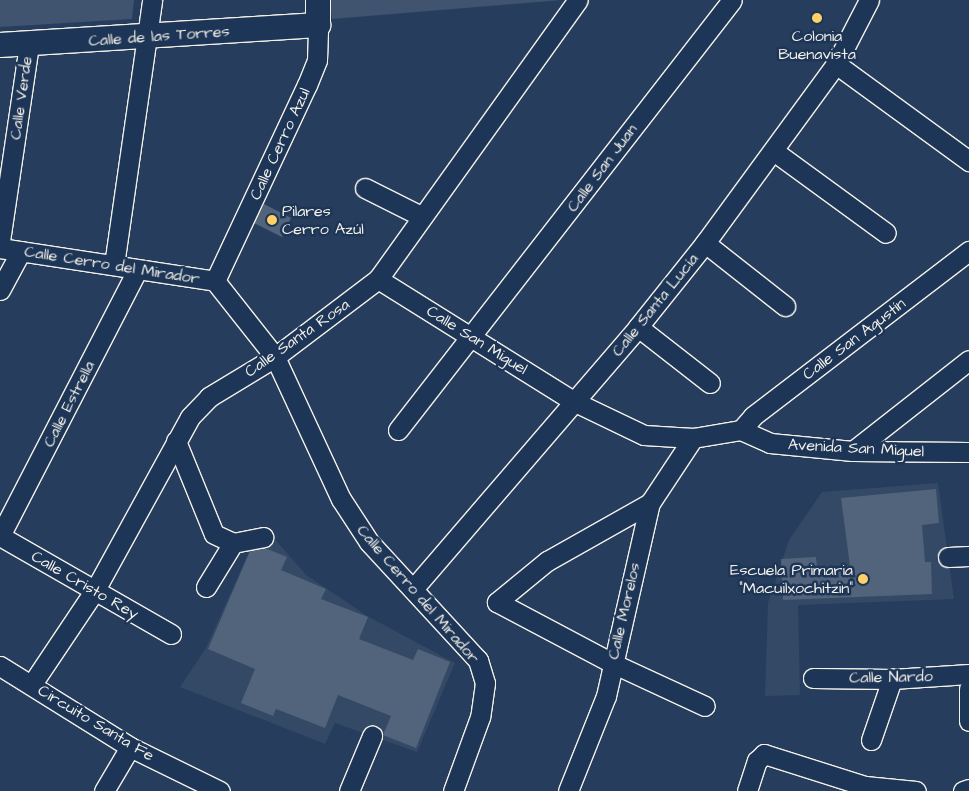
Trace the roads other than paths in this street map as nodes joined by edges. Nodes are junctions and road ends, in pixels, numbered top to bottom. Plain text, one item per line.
1 (152, 0) edge
2 (318, 0) edge
3 (578, 0) edge
4 (732, 0) edge
5 (869, 0) edge
6 (318, 25) junction
7 (144, 38) junction
8 (0, 44) edge
9 (29, 45) junction
10 (836, 64) junction
11 (775, 152) junction
12 (969, 161) edge
13 (365, 188) dead end
14 (421, 216) junction
15 (886, 233) dead end
16 (0, 241) edge
17 (705, 243) junction
18 (0, 248) edge
19 (969, 250) edge
20 (21, 251) junction
21 (114, 265) junction
22 (137, 271) junction
23 (378, 280) junction
24 (215, 281) junction
25 (0, 290) edge
26 (785, 306) dead end
27 (638, 328) junction
28 (474, 337) junction
29 (275, 357) junction
30 (969, 360) edge
31 (710, 383) dead end
32 (575, 402) junction
33 (398, 430) dead end
34 (741, 430) junction
35 (693, 438) junction
36 (176, 441) junction
37 (853, 451) junction
38 (969, 452) edge
39 (650, 503) junction
40 (0, 536) edge
41 (263, 537) dead end
42 (233, 543) junction
43 (969, 556) edge
44 (948, 557) dead end
45 (206, 587) dead end
46 (413, 589) junction
47 (95, 590) junction
48 (170, 634) dead end
49 (612, 663) junction
50 (0, 666) edge
51 (969, 674) edge
52 (812, 678) dead end
53 (892, 679) junction
54 (32, 684) junction
55 (969, 689) edge
56 (705, 706) dead end
57 (969, 721) edge
58 (372, 736) dead end
59 (871, 740) dead end
60 (130, 747) junction
61 (969, 789) edge
62 (104, 791) edge
63 (220, 791) edge
64 (349, 791) edge
65 (452, 791) edge
66 (568, 791) edge
67 (747, 791) edge
68 (916, 791) edge
69 (963, 791) edge

1 - 7 street
2 - 6 street, Calle Cerro Azul
3 - 14 street, Calle Santa Rosa
4 - 28 street, Calle San Juan
5 - 10 street, Calle Santa Lucía
6 - 7 street, Calle de las Torres
6 - 24 street, Calle Cerro Azul
7 - 9 street, Calle de las Torres
7 - 21 street
8 - 9 street, Calle de las Torres
9 - 16 street, Calle Verde
10 - 11 street, Calle Santa Lucía
10 - 12 street
11 - 15 street
11 - 17 street, Calle Santa Lucía
13 - 14 street
14 - 23 street, Calle Santa Rosa
17 - 26 street
17 - 27 street, Calle Santa Lucía
18 - 20 street, Calle Cerro del Mirador
19 - 34 street, Calle San Agustín
20 - 21 street, Calle Cerro del Mirador
20 - 25 street
21 - 22 street, Calle Cerro del Mirador
22 - 24 street, Calle Cerro del Mirador
22 - 40 street, Calle Estrella
23 - 28 street, Calle San Miguel
23 - 29 street, Calle Santa Rosa
24 - 29 street, Calle Cerro del Mirador
27 - 31 street
27 - 32 street, Calle Santa Lucía
28 - 32 street, Calle San Miguel
28 - 33 street
29 - 36 street, Calle Santa Rosa
29 - 46 street, Calle Cerro del Mirador
30 - 37 street
32 - 35 street
32 - 46 street, Calle Santa Lucía
34 - 35 street
34 - 37 street, Avenida San Miguel
35 - 39 street, Calle Morelos
36 - 42 street
36 - 47 street, Calle Santa Rosa
37 - 38 street, Avenida San Miguel
39 - 49 street, Calle Morelos
39 - 49 street
40 - 47 street, Calle Cristo Rey
41 - 42 street
42 - 45 street
43 - 44 street
46 - 65 street, Calle Cerro del Mirador
47 - 48 street, Calle Cristo Rey
47 - 54 street, Calle Santa Rosa
49 - 56 street
49 - 66 street, Calle Morelos
50 - 54 street, Circuito Santa Fe
51 - 53 street, Calle Nardo
52 - 53 street, Calle Nardo
53 - 59 street
54 - 60 street, Circuito Santa Fe
55 - 57 street
58 - 64 street
60 - 62 street
60 - 63 street, Circuito Santa Fe
61 - 69 street
67 - 68 street

